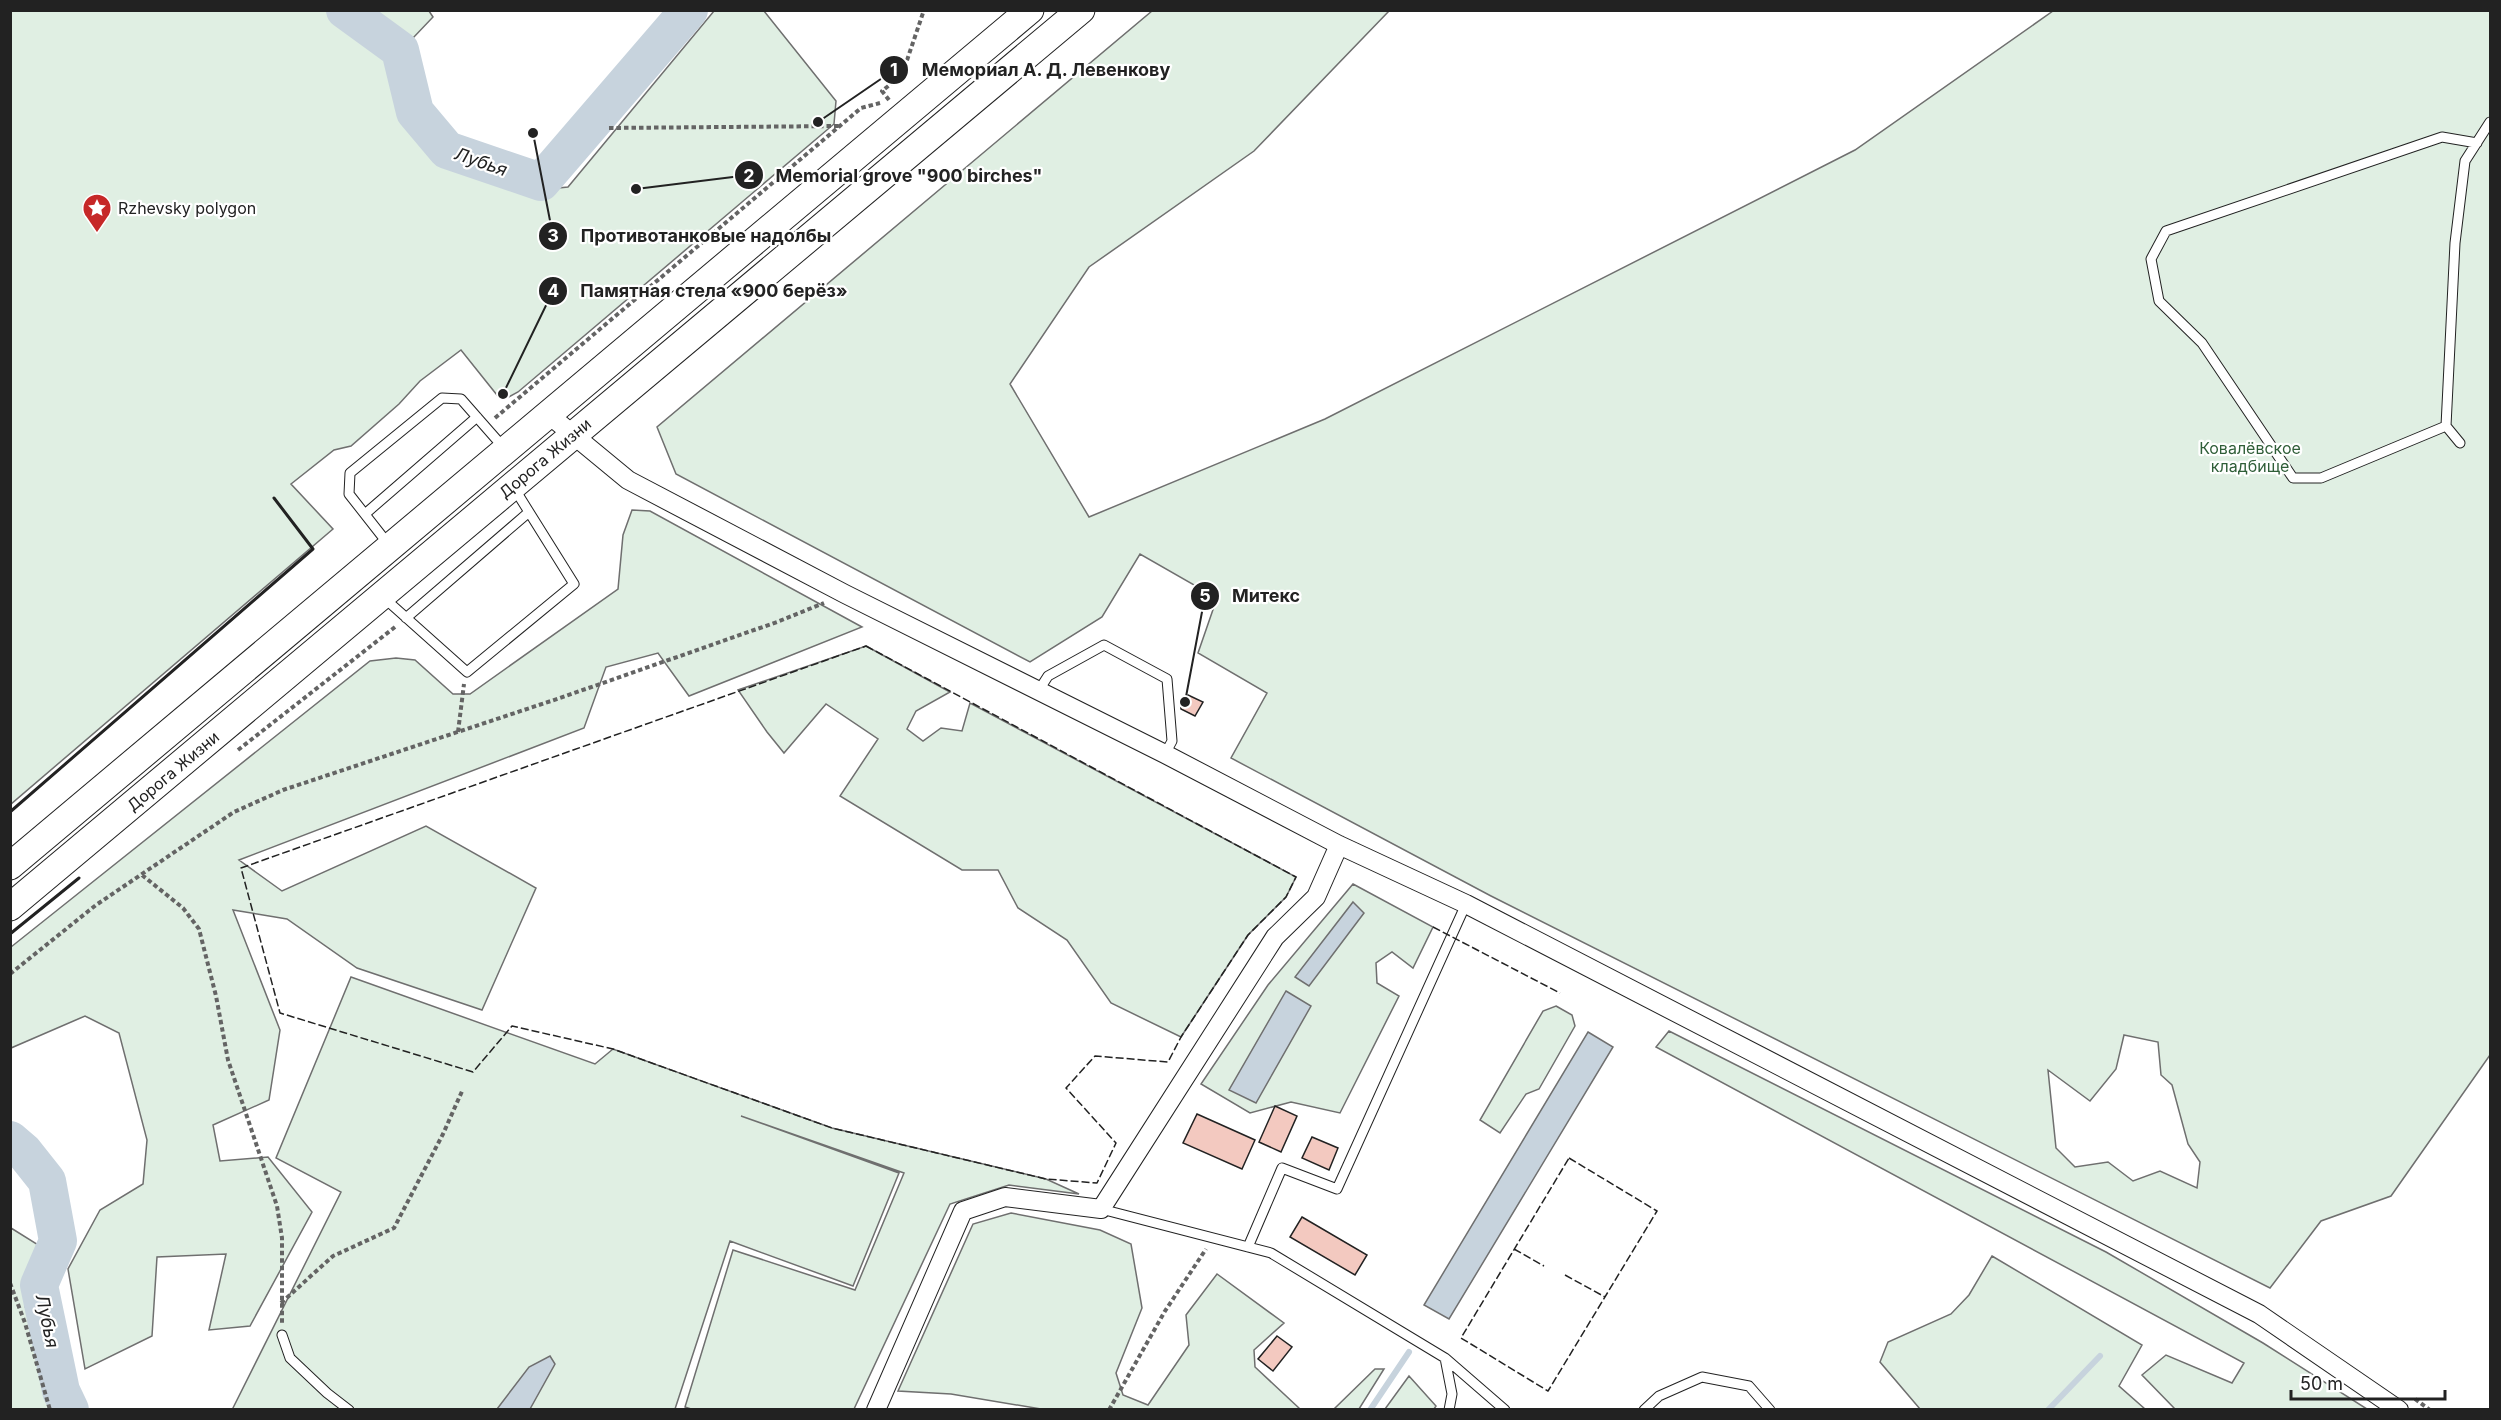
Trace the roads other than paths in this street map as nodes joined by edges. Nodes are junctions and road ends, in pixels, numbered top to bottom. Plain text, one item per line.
1 (1030, 10) edge
2 (1082, 10) edge
3 (2490, 122) edge
4 (2477, 142) junction
5 (548, 414) junction
6 (477, 417) junction
7 (2446, 426) junction
8 (572, 435) junction
9 (2460, 443) dead end
10 (505, 450) junction
11 (512, 486) junction
12 (529, 512) junction
13 (365, 514) junction
14 (390, 547) junction
15 (381, 596) junction
16 (406, 618) junction
17 (1039, 690) junction
18 (1166, 754) junction
19 (1339, 845) junction
20 (10, 866) edge
21 (1466, 904) junction
22 (10, 907) edge
23 (1101, 1209) junction
24 (1248, 1247) junction
25 (282, 1335) road end
26 (1445, 1358) junction
27 (349, 1410) edge
28 (876, 1410) edge
29 (1449, 1410) edge
30 (1505, 1410) edge
31 (1644, 1410) edge
32 (1770, 1410) edge
33 (2398, 1410) edge

1 - 5 main road, Дорога Жизни
2 - 8 main road, Дорога Жизни
3 - 4 lane
4 - 7 lane
4 - 7 lane
5 - 8 street
5 - 10 main road, Дорога Жизни
6 - 10 lane
6 - 13 lane
6 - 13 lane
7 - 9 lane
8 - 11 main road, Дорога Жизни
8 - 17 street
10 - 14 main road, Дорога Жизни
11 - 12 lane
11 - 15 main road, Дорога Жизни
12 - 16 lane
12 - 16 lane
13 - 14 lane
14 - 20 main road, Дорога Жизни
15 - 16 lane
15 - 22 main road, Дорога Жизни
17 - 18 street
17 - 18 lane
18 - 19 street
19 - 21 street
19 - 23 street
21 - 24 lane
21 - 33 street
23 - 24 lane
23 - 28 street
24 - 26 lane
25 - 27 lane
26 - 29 lane
26 - 30 lane
31 - 32 lane

